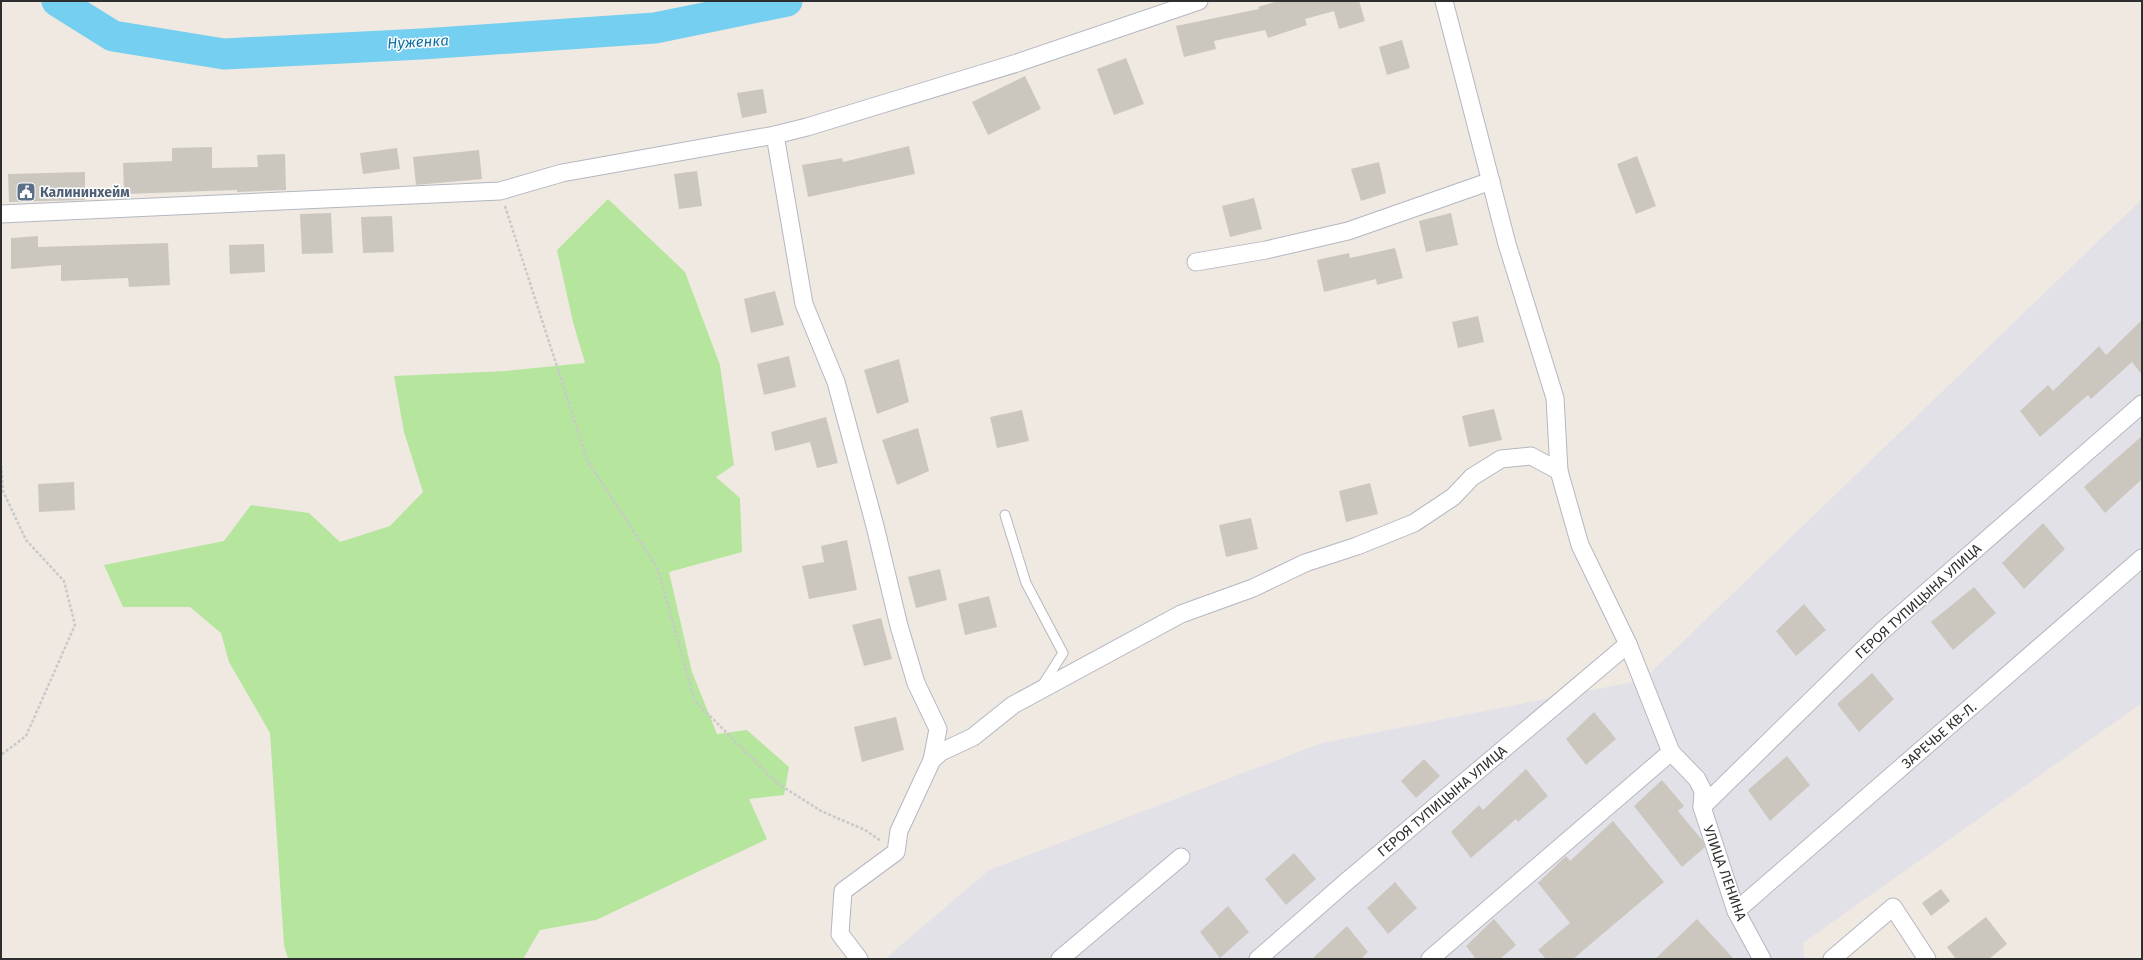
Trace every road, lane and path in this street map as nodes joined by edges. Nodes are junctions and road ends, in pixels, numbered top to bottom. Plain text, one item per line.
1 (1199, 1) edge
2 (1444, 1) edge
3 (775, 135) junction
4 (1491, 181) junction
5 (500, 190) junction
6 (1, 214) edge
7 (1196, 262) dead end
8 (2142, 404) edge
9 (1, 465) edge
10 (1559, 471) junction
11 (1005, 515) dead end
12 (2142, 558) edge
13 (1628, 644) junction
14 (1041, 689) junction
15 (1671, 752) junction
16 (1, 755) edge
17 (932, 760) junction
18 (1702, 807) junction
19 (896, 852) junction
20 (1181, 857) dead end
21 (1736, 911) junction
22 (859, 959) edge
23 (1060, 959) edge
24 (1258, 959) edge
25 (1430, 959) edge
26 (1762, 959) edge
27 (1832, 959) edge
28 (1927, 959) edge

1 - 3 street
2 - 4 street
3 - 5 street
3 - 17 street
4 - 7 street
4 - 10 street
5 - 6 street
5 - 19 path
8 - 18 street, ГЕРОЯ ТУПИЦЫНА УЛИЦА
9 - 16 path
10 - 13 street
10 - 14 street
11 - 14 lane
12 - 21 street, ЗАРЕЧЬЕ КВ-Л.
13 - 15 street
13 - 24 street, ГЕРОЯ ТУПИЦЫНА УЛИЦА
14 - 17 street
15 - 18 street, УЛИЦА ЛЕНИНА
15 - 25 street
17 - 19 street
18 - 21 street, УЛИЦА ЛЕНИНА
19 - 22 street
20 - 23 street
21 - 26 street, УЛИЦА ЛЕНИНА
27 - 28 street

